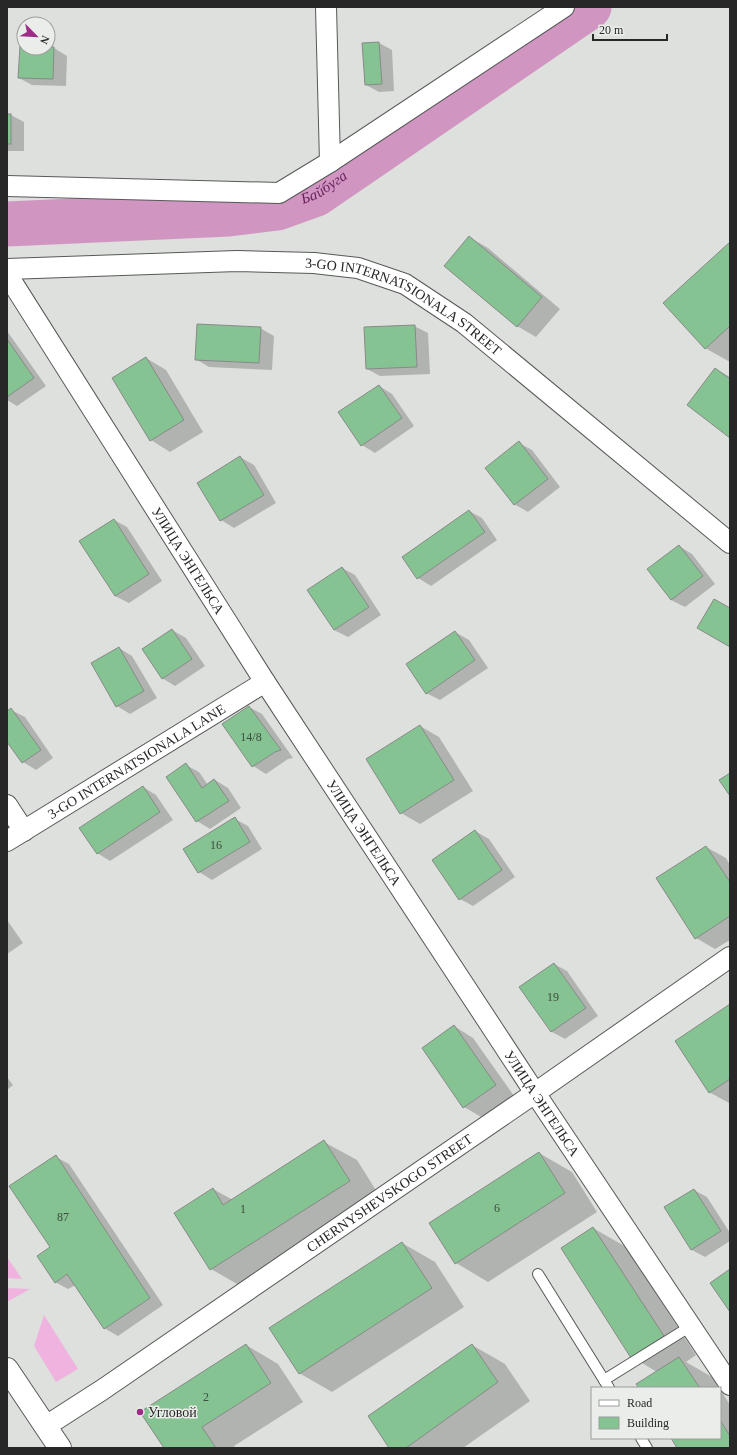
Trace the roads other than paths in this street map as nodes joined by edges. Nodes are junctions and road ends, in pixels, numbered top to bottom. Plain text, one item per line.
1 (326, 7) edge
2 (564, 7) edge
3 (330, 162) junction
4 (7, 186) edge
5 (7, 269) edge
6 (7, 274) edge
7 (730, 543) edge
8 (265, 682) junction
9 (7, 805) edge
10 (24, 831) junction
11 (7, 841) edge
12 (730, 957) edge
13 (535, 1093) junction
14 (538, 1274) dead end
15 (691, 1326) junction
16 (7, 1369) edge
17 (607, 1384) edge
18 (730, 1385) edge
19 (46, 1426) junction
20 (642, 1439) edge
21 (60, 1448) edge
22 (647, 1448) edge

1 - 3 street
2 - 3 street
3 - 4 street
5 - 7 street, 3-GO INTERNATSIONALA STREET
6 - 8 street, УЛИЦА ЭНГЕЛЬСА
8 - 10 street, 3-GO INTERNATSIONALA LANE
8 - 13 street, УЛИЦА ЭНГЕЛЬСА
9 - 10 street
10 - 11 street, 3-GO INTERNATSIONALA LANE
12 - 13 street, CHERNYSHEVSKOGO STREET
13 - 15 street, УЛИЦА ЭНГЕЛЬСА
13 - 19 street, CHERNYSHEVSKOGO STREET
14 - 17 lane
15 - 17 lane
15 - 18 street, УЛИЦА ЭНГЕЛЬСА
16 - 19 main road
19 - 21 main road
20 - 22 lane

